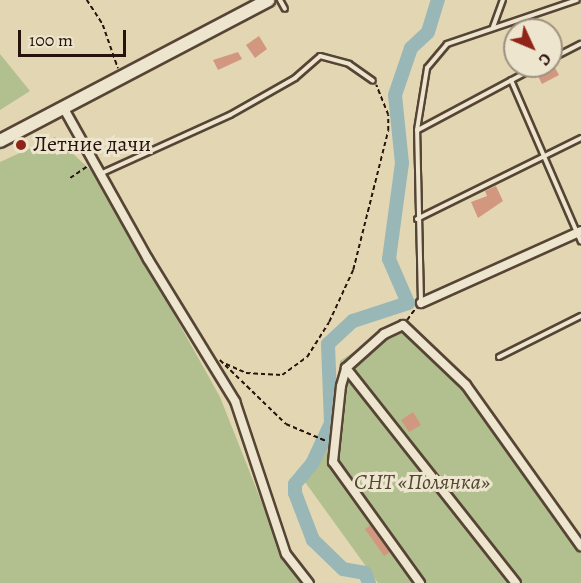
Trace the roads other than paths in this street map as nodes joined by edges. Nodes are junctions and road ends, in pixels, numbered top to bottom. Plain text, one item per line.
1 (268, 0) edge
2 (280, 0) edge
3 (504, 0) edge
4 (578, 0) edge
5 (285, 9) dead end
6 (493, 27) junction
7 (581, 44) edge
8 (563, 53) edge
9 (515, 78) edge
10 (511, 80) junction
11 (373, 81) road end
12 (63, 107) junction
13 (417, 130) junction
14 (581, 138) edge
15 (0, 141) edge
16 (543, 157) junction
17 (100, 174) junction
18 (417, 219) junction
19 (579, 232) edge
20 (581, 242) edge
21 (421, 303) joint
22 (581, 316) edge
23 (499, 357) dead end
24 (346, 368) junction
25 (581, 546) edge
26 (309, 583) edge
27 (420, 583) edge
28 (516, 583) edge

1 - 12 street
2 - 5 lane
3 - 6 lane
4 - 6 lane
6 - 13 lane
7 - 8 lane
9 - 10 lane
10 - 13 lane
10 - 16 lane
11 - 17 lane
12 - 15 street
12 - 17 street
13 - 18 lane
14 - 16 lane
16 - 18 lane
16 - 19 lane
17 - 26 street
18 - 21 lane
19 - 20 lane
19 - 21 street
22 - 23 lane
24 - 25 street
24 - 27 street
24 - 28 street

